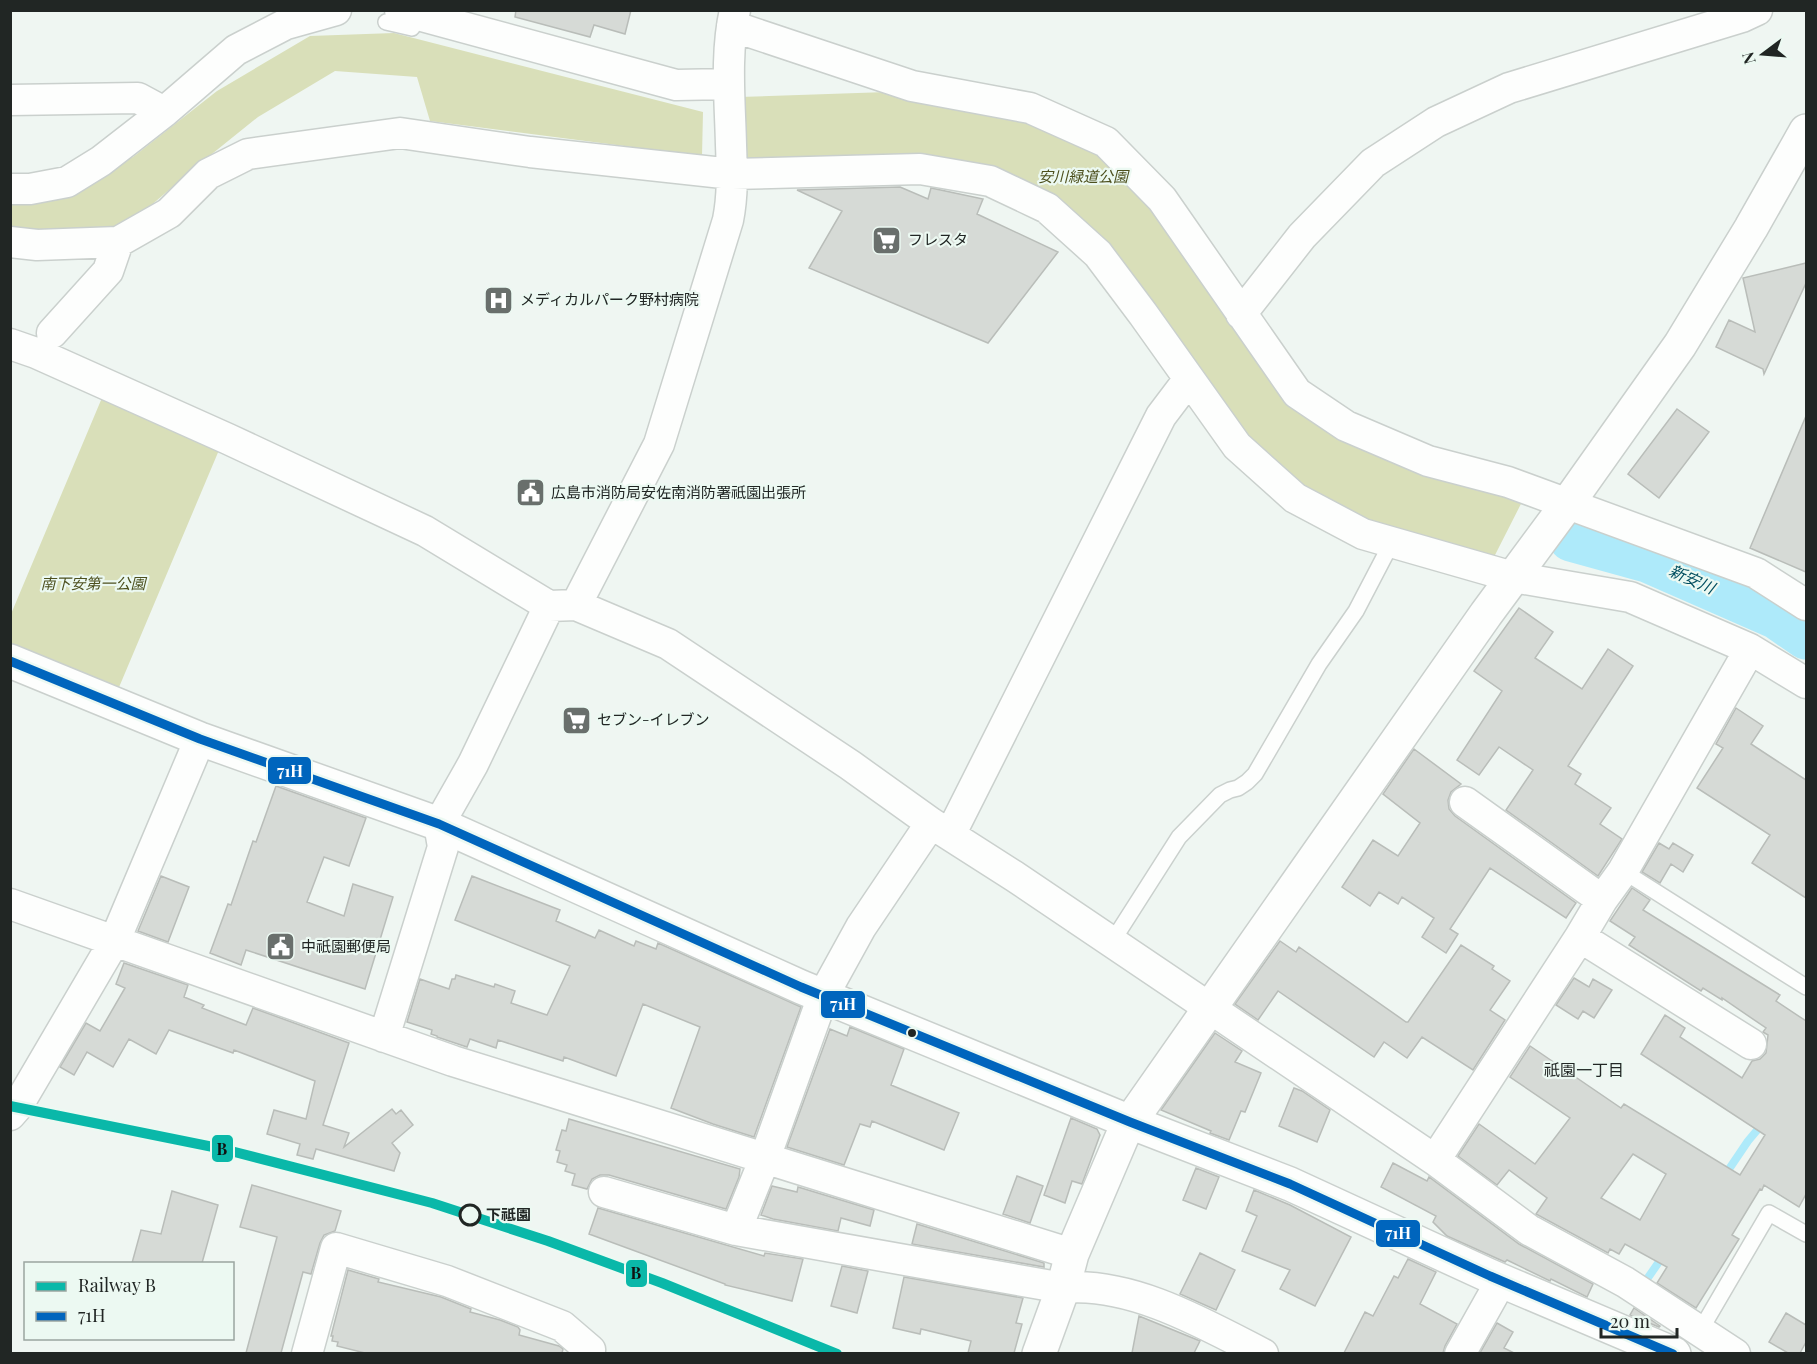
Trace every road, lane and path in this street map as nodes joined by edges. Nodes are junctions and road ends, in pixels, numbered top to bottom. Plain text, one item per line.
1 (336, 10) edge
2 (1757, 10) edge
3 (393, 16) edge
4 (733, 18) edge
5 (441, 35) dead end
6 (729, 84) junction
7 (10, 100) edge
8 (164, 112) junction
9 (1806, 131) edge
10 (732, 174) junction
11 (10, 189) edge
12 (10, 242) edge
13 (118, 242) junction
14 (1241, 314) junction
15 (52, 333) dead end
16 (10, 344) edge
17 (1189, 379) junction
18 (1568, 503) junction
19 (1392, 542) junction
20 (1513, 577) junction
21 (563, 605) junction
22 (1806, 605) edge
23 (1750, 649) junction
24 (10, 661) edge
25 (1806, 683) edge
26 (200, 739) junction
27 (1465, 802) dead end
28 (439, 824) junction
29 (941, 829) junction
30 (1623, 871) junction
31 (1602, 900) junction
32 (10, 904) edge
33 (1580, 937) junction
34 (115, 940) junction
35 (1112, 942) junction
36 (1806, 987) edge
37 (823, 996) junction
38 (1209, 1008) junction
39 (384, 1037) junction
40 (1751, 1044) dead end
41 (10, 1115) edge
42 (1130, 1122) junction
43 (765, 1158) junction
44 (1435, 1160) junction
45 (604, 1192) dead end
46 (736, 1230) junction
47 (1806, 1234) edge
48 (1072, 1254) junction
49 (1501, 1281) junction
50 (1063, 1288) junction
51 (1700, 1331) junction
52 (312, 1352) edge
53 (589, 1353) edge
54 (1039, 1353) edge
55 (1263, 1353) edge
56 (1460, 1353) edge
57 (1674, 1353) edge
58 (1735, 1353) edge

1 - 8 street
2 - 14 street
3 - 5 lane
3 - 6 street
4 - 6 street
4 - 14 street
6 - 10 street
7 - 8 street
8 - 11 street
9 - 18 main road
10 - 13 street
10 - 17 street
10 - 21 street
12 - 13 street
13 - 15 street
14 - 18 street
16 - 21 street
17 - 19 street
17 - 29 street
18 - 20 main road
18 - 22 street
19 - 20 street
19 - 35 lane
20 - 23 street
20 - 38 main road
21 - 28 street
21 - 29 street
23 - 25 street
23 - 30 street
24 - 26 main road
26 - 28 main road
26 - 34 street
27 - 31 street
28 - 37 main road
28 - 39 street
29 - 35 street
29 - 37 street
30 - 31 street
30 - 36 lane
31 - 33 street
32 - 34 street
33 - 40 street
33 - 44 street
34 - 39 street
34 - 41 street
35 - 38 street
37 - 42 main road
37 - 43 street
38 - 42 main road
38 - 44 street
39 - 43 street
42 - 48 main road
42 - 49 main road
43 - 46 street
43 - 48 street
44 - 51 street
45 - 46 street
46 - 50 street
47 - 51 lane
48 - 50 main road
49 - 56 street
49 - 57 main road
50 - 54 main road
50 - 55 street
51 - 58 street
52 - 53 street

